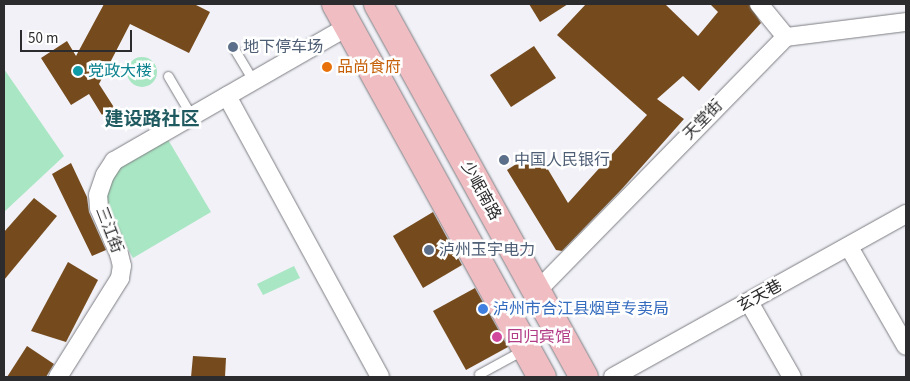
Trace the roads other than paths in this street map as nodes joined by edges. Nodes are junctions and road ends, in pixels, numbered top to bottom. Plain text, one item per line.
1 (378, 4) edge
2 (759, 4) edge
3 (343, 15) edge
4 (906, 22) edge
5 (786, 37) junction
6 (233, 47) dead end
7 (168, 76) dead end
8 (252, 79) junction
9 (227, 96) junction
10 (191, 115) junction
11 (906, 214) edge
12 (849, 247) junction
13 (537, 292) junction
14 (749, 302) junction
15 (906, 346) edge
16 (525, 349) junction
17 (479, 374) dead end
18 (58, 377) edge
19 (380, 377) edge
20 (542, 377) edge
21 (584, 377) edge
22 (613, 377) edge
23 (792, 377) edge

1 - 13 main road, 少岷南路
2 - 5 street
3 - 8 street, 三江街
3 - 16 main road
4 - 5 street
5 - 13 street, 天堂街
6 - 8 lane
7 - 10 lane
8 - 9 street, 三江街
9 - 10 street, 三江街
9 - 19 street
10 - 18 street, 三江街
11 - 12 street, 玄天巷
12 - 14 street, 玄天巷
12 - 15 street
13 - 21 main road, 少岷南路
14 - 22 street, 玄天巷
14 - 23 street
16 - 17 lane
16 - 20 main road

